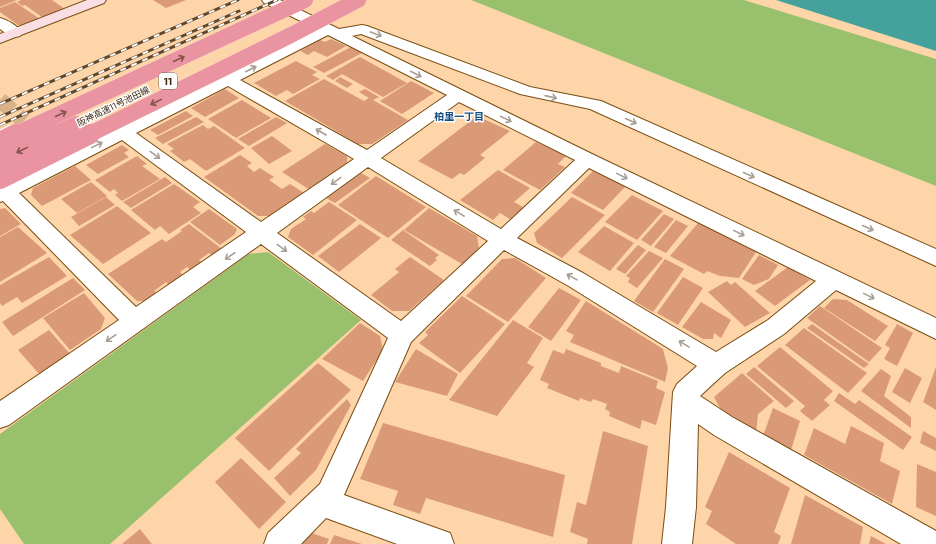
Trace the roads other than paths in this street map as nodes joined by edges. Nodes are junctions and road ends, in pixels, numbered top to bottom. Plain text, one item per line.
1 (99, 0) edge
2 (269, 0) edge
3 (305, 0) edge
4 (335, 0) edge
5 (358, 0) edge
6 (0, 22) edge
7 (15, 32) junction
8 (333, 32) junction
9 (0, 39) edge
10 (229, 80) junction
11 (458, 95) junction
12 (24, 121) tunnel mouth
13 (123, 132) junction
14 (0, 142) edge
15 (368, 158) junction
16 (69, 159) junction
17 (587, 159) junction
18 (0, 161) edge
19 (2, 189) edge
20 (262, 234) junction
21 (504, 240) junction
22 (936, 258) edge
23 (834, 279) junction
24 (135, 321) junction
25 (936, 328) edge
26 (402, 335) junction
27 (716, 365) junction
28 (686, 401) junction
29 (0, 416) edge
30 (322, 502) junction
31 (279, 544) edge
32 (440, 544) edge
33 (677, 544) edge
34 (930, 544) edge

1 - 7 street
2 - 8 street
14 -> 3 highway, 阪神高速11号池田線 / 11, bridge
4 -> 18 highway, 阪神高速11号池田線 / 11, bridge
5 -> 19 highway, 11, bridge
6 - 7 street
7 - 9 street
10 -> 8 street
8 -> 11 street
8 -> 22 street
10 - 13 street
15 -> 10 street
11 - 15 street
11 -> 17 street
12 - 16 street
16 -> 13 street
13 -> 20 street
15 -> 20 street
21 -> 15 street
16 - 19 street
17 - 21 street
17 -> 23 street
19 - 24 street
20 -> 24 street
20 -> 26 street
21 - 26 street
27 -> 21 street
23 -> 25 street
23 - 27 street
24 -> 29 street
26 - 30 street
27 - 28 street
28 - 33 street
28 - 34 street
30 - 31 street
30 - 32 street

